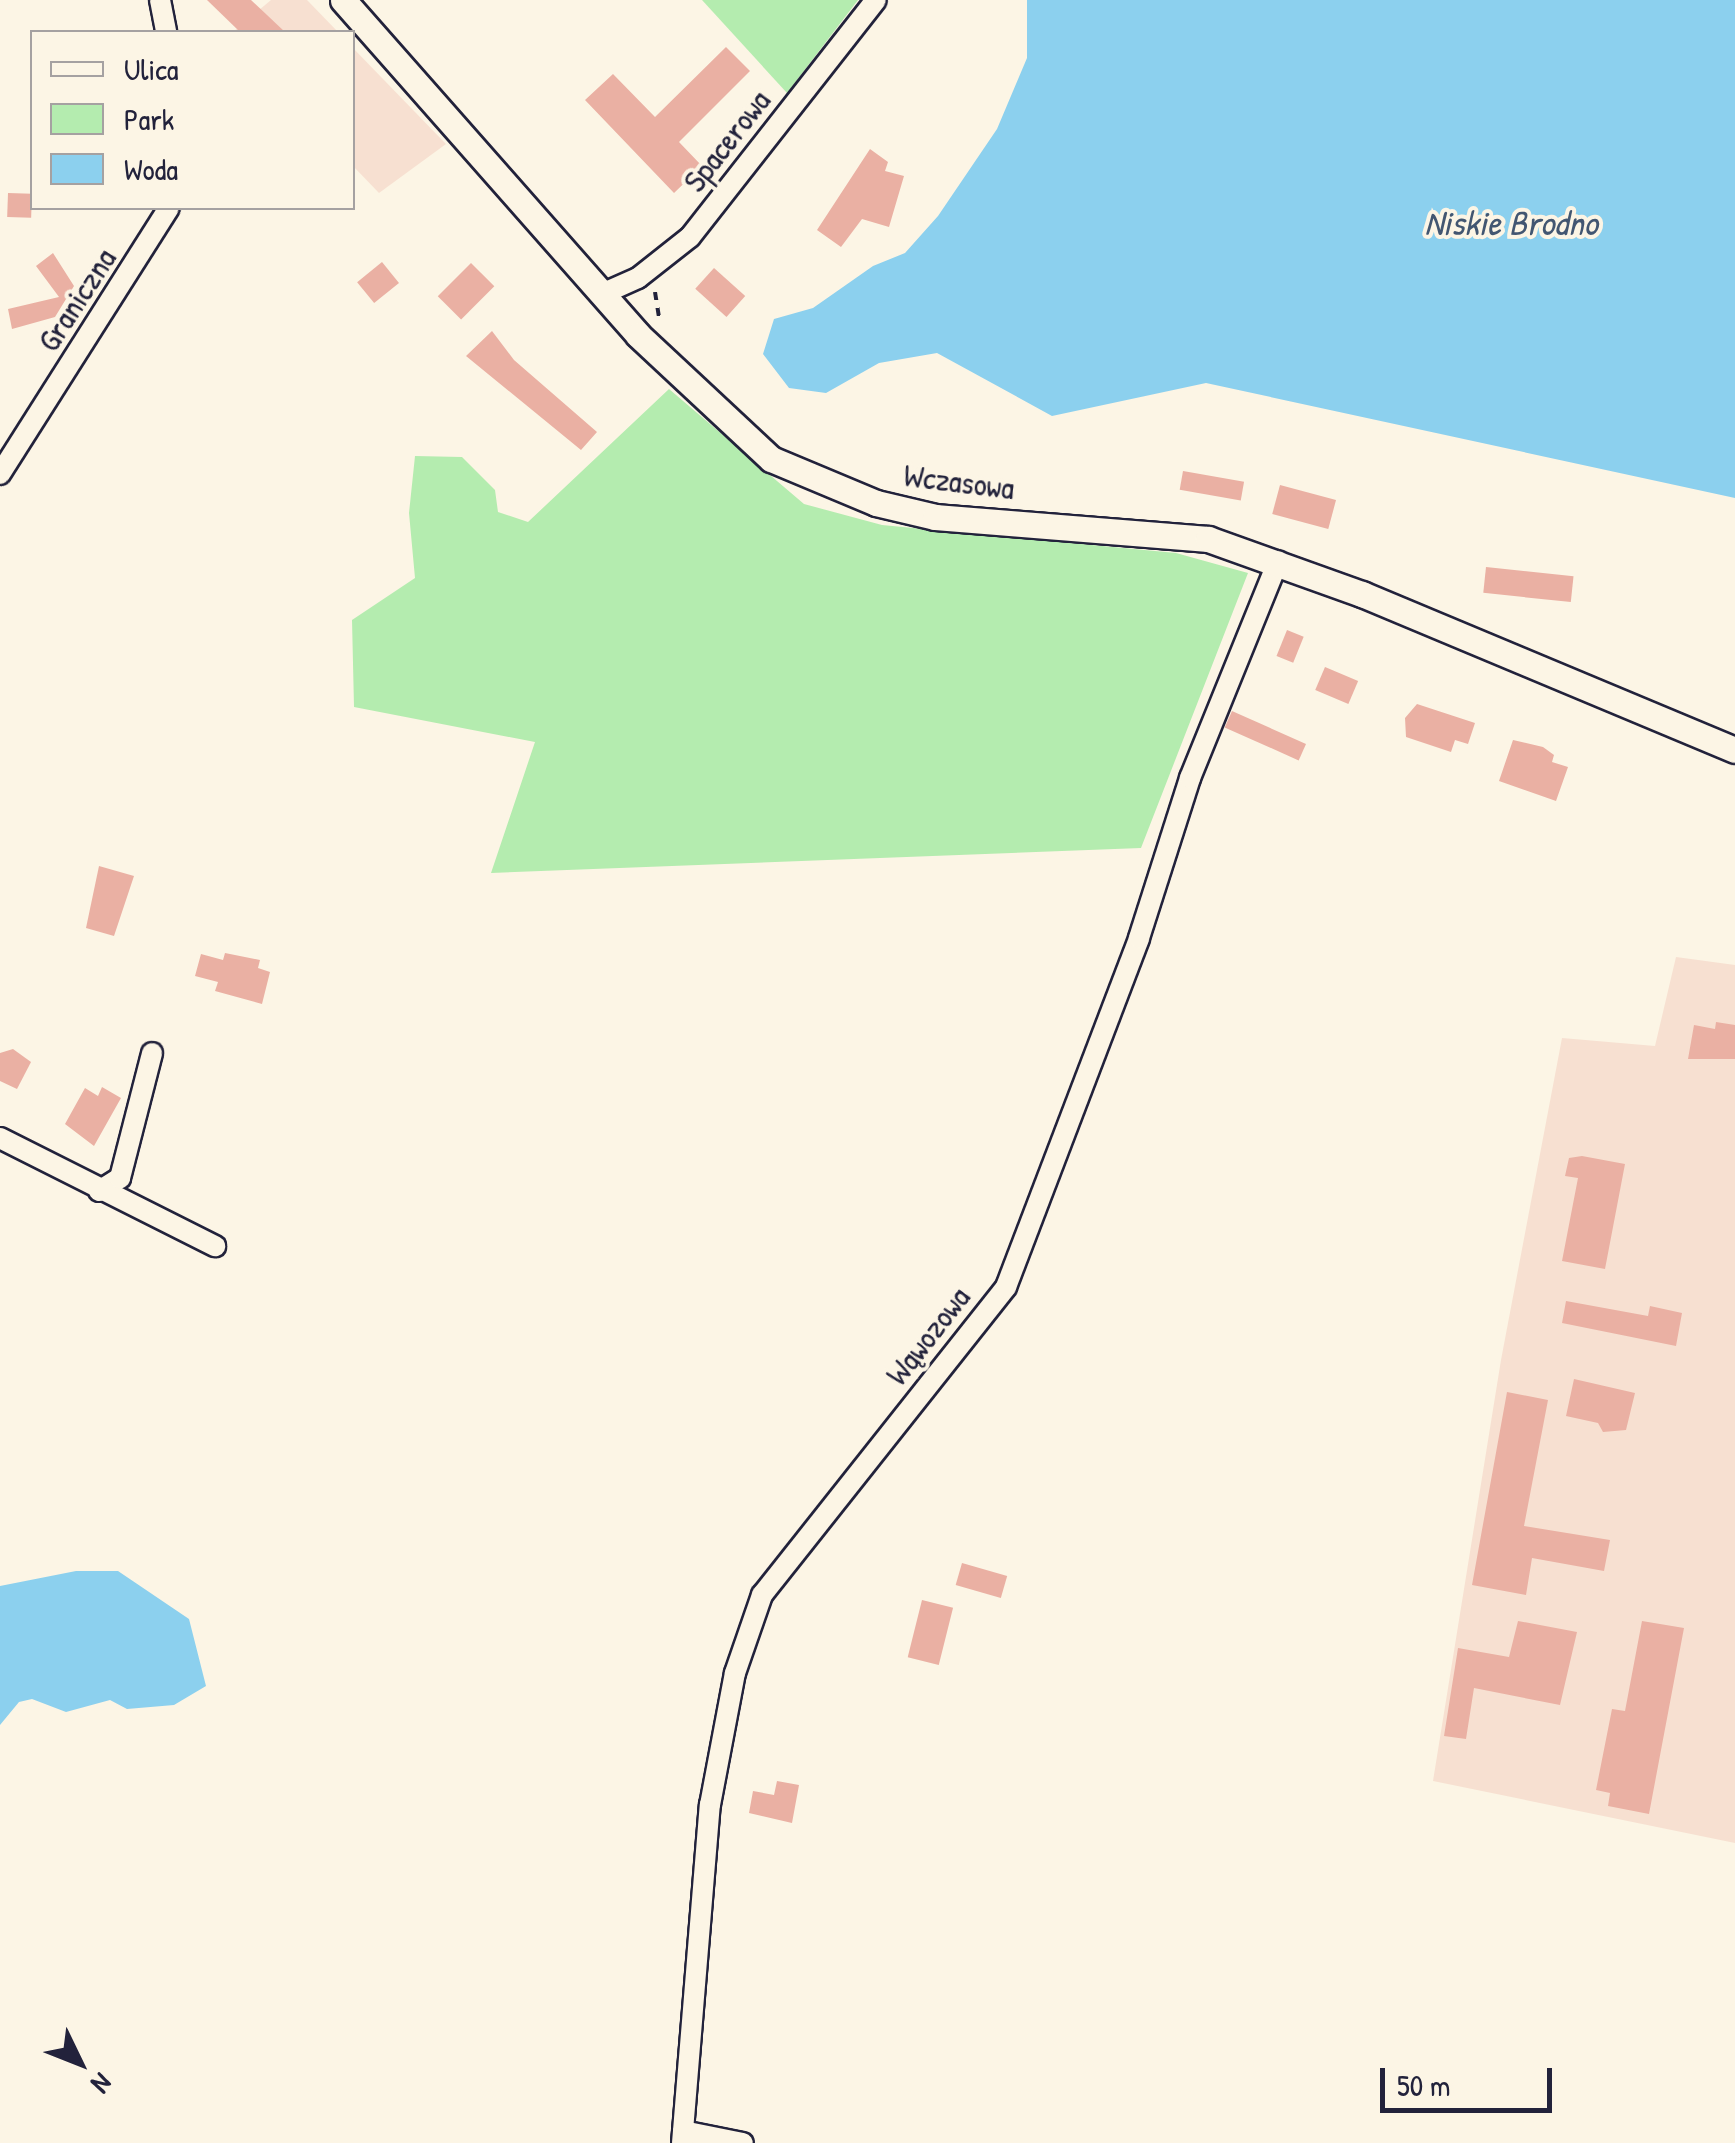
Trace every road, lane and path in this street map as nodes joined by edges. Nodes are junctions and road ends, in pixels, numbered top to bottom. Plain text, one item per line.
1 (160, 0) edge
2 (343, 0) edge
3 (876, 0) edge
4 (166, 30) edge
5 (168, 210) edge
6 (602, 294) junction
7 (0, 474) edge
8 (1278, 561) junction
9 (1735, 750) edge
10 (152, 1053) dead end
11 (0, 1138) edge
12 (99, 1191) junction
13 (215, 1246) dead end
14 (682, 2137) edge
15 (743, 2143) edge

1 - 4 street
2 - 6 street, Wczasowa
3 - 6 street, Spacerowa
5 - 7 street, Graniczna
6 - 8 street, Wczasowa
8 - 9 street, Wczasowa
8 - 14 street, Wąwozowa
10 - 12 street
11 - 12 street
12 - 13 street
14 - 15 street

